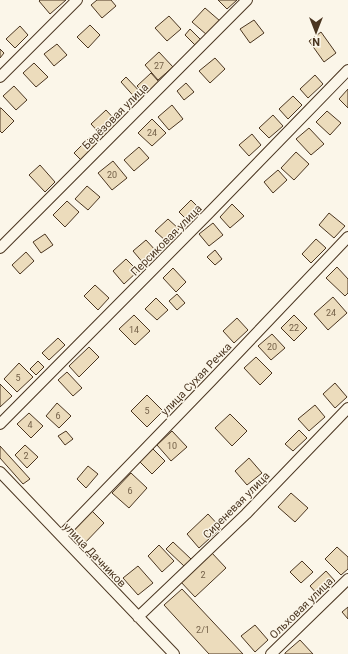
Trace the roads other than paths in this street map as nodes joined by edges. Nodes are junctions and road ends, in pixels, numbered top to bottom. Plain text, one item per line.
1 (77, 0) edge
2 (247, 0) edge
3 (348, 70) edge
4 (0, 77) edge
5 (348, 237) edge
6 (0, 248) edge
7 (348, 408) edge
8 (0, 424) edge
9 (0, 472) edge
10 (61, 536) junction
11 (348, 579) edge
12 (138, 617) junction
13 (174, 654) edge
14 (271, 654) edge

1 - 4 street
2 - 6 street, Берёзовая улица
3 - 8 street, Персиковая улица
5 - 10 street, улица Сухая Речка
7 - 12 street, Сиреневая улица
9 - 10 street, улица Дачников
10 - 12 street, улица Дачников
11 - 14 street, Ольховая улица
12 - 13 street, улица Дачников

